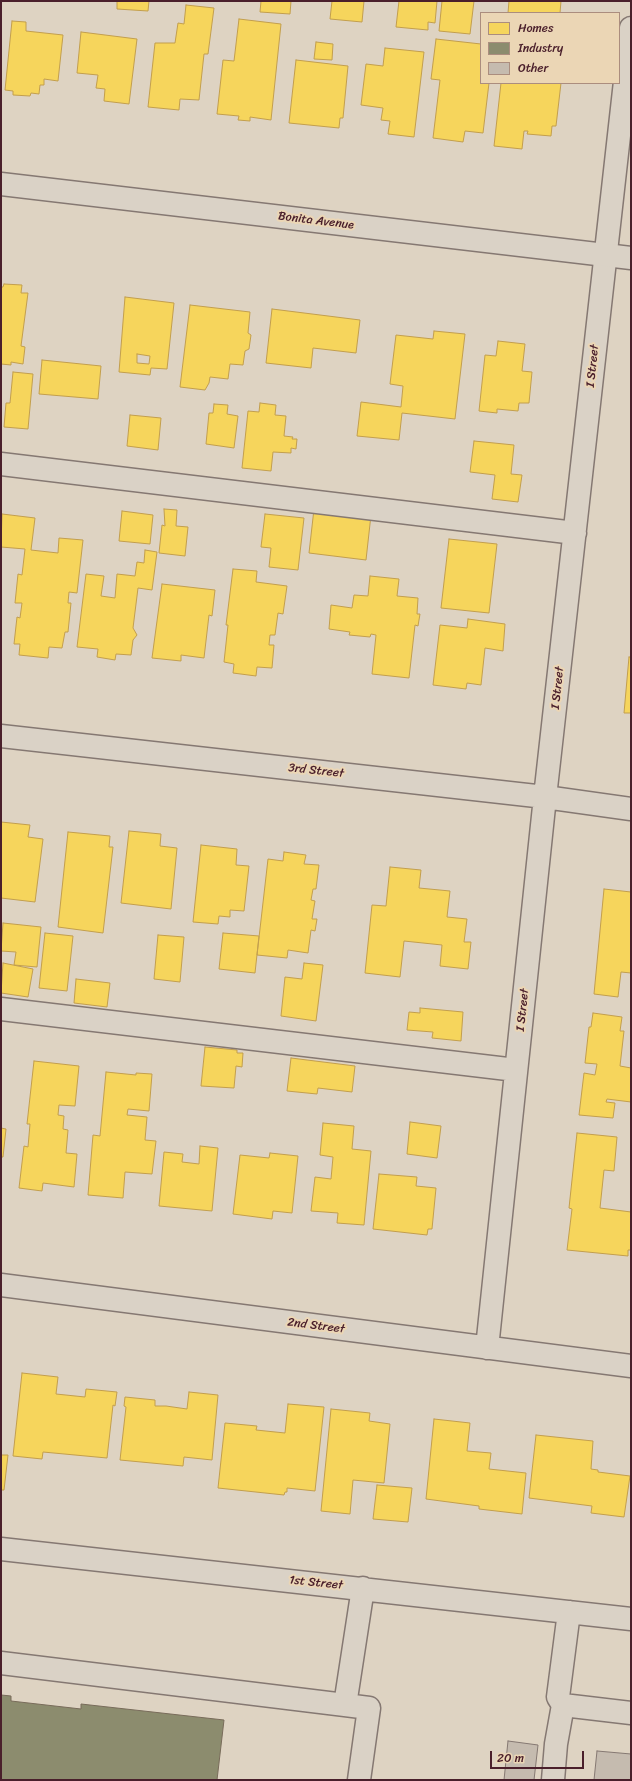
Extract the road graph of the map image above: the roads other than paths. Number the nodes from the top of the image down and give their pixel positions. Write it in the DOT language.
graph roads {
  1 [pos="631,28"];
  2 [pos="1,184"];
  3 [pos="606,255"];
  4 [pos="631,258"];
  5 [pos="1,464"];
  6 [pos="575,533"];
  7 [pos="1,736"];
  8 [pos="545,797"];
  9 [pos="631,809"];
  10 [pos="1,1009"];
  11 [pos="516,1070"];
  12 [pos="1,1285"];
  13 [pos="487,1348"];
  14 [pos="631,1366"];
  15 [pos="1,1549"];
  16 [pos="363,1588"];
  17 [pos="569,1612"];
  18 [pos="631,1619"];
  19 [pos="1,1663"];
  20 [pos="345,1705"];
  21 [pos="563,1705"];
  22 [pos="631,1713"];
  23 [pos="359,1780"];
  24 [pos="553,1780"];
  1 -- 3 [label="street, I Street"];
  2 -- 3 [label="street, Bonita Avenue"];
  3 -- 4 [label="street, Bonita Avenue"];
  3 -- 6 [label="street, I Street"];
  5 -- 6 [label="street"];
  6 -- 8 [label="street, I Street"];
  7 -- 8 [label="street, 3rd Street"];
  8 -- 9 [label="street, 3rd Street"];
  8 -- 11 [label="street, I Street"];
  10 -- 11 [label="street"];
  11 -- 13 [label="street, I Street"];
  12 -- 13 [label="street, 2nd Street"];
  13 -- 14 [label="street, 2nd Street"];
  15 -- 16 [label="street, 1st Street"];
  16 -- 17 [label="street, 1st Street"];
  16 -- 20 [label="street"];
  17 -- 18 [label="street, 1st Street"];
  17 -- 21 [label="street"];
  19 -- 20 [label="street"];
  20 -- 23 [label="street"];
  21 -- 22 [label="street"];
  21 -- 24 [label="street"];
}
